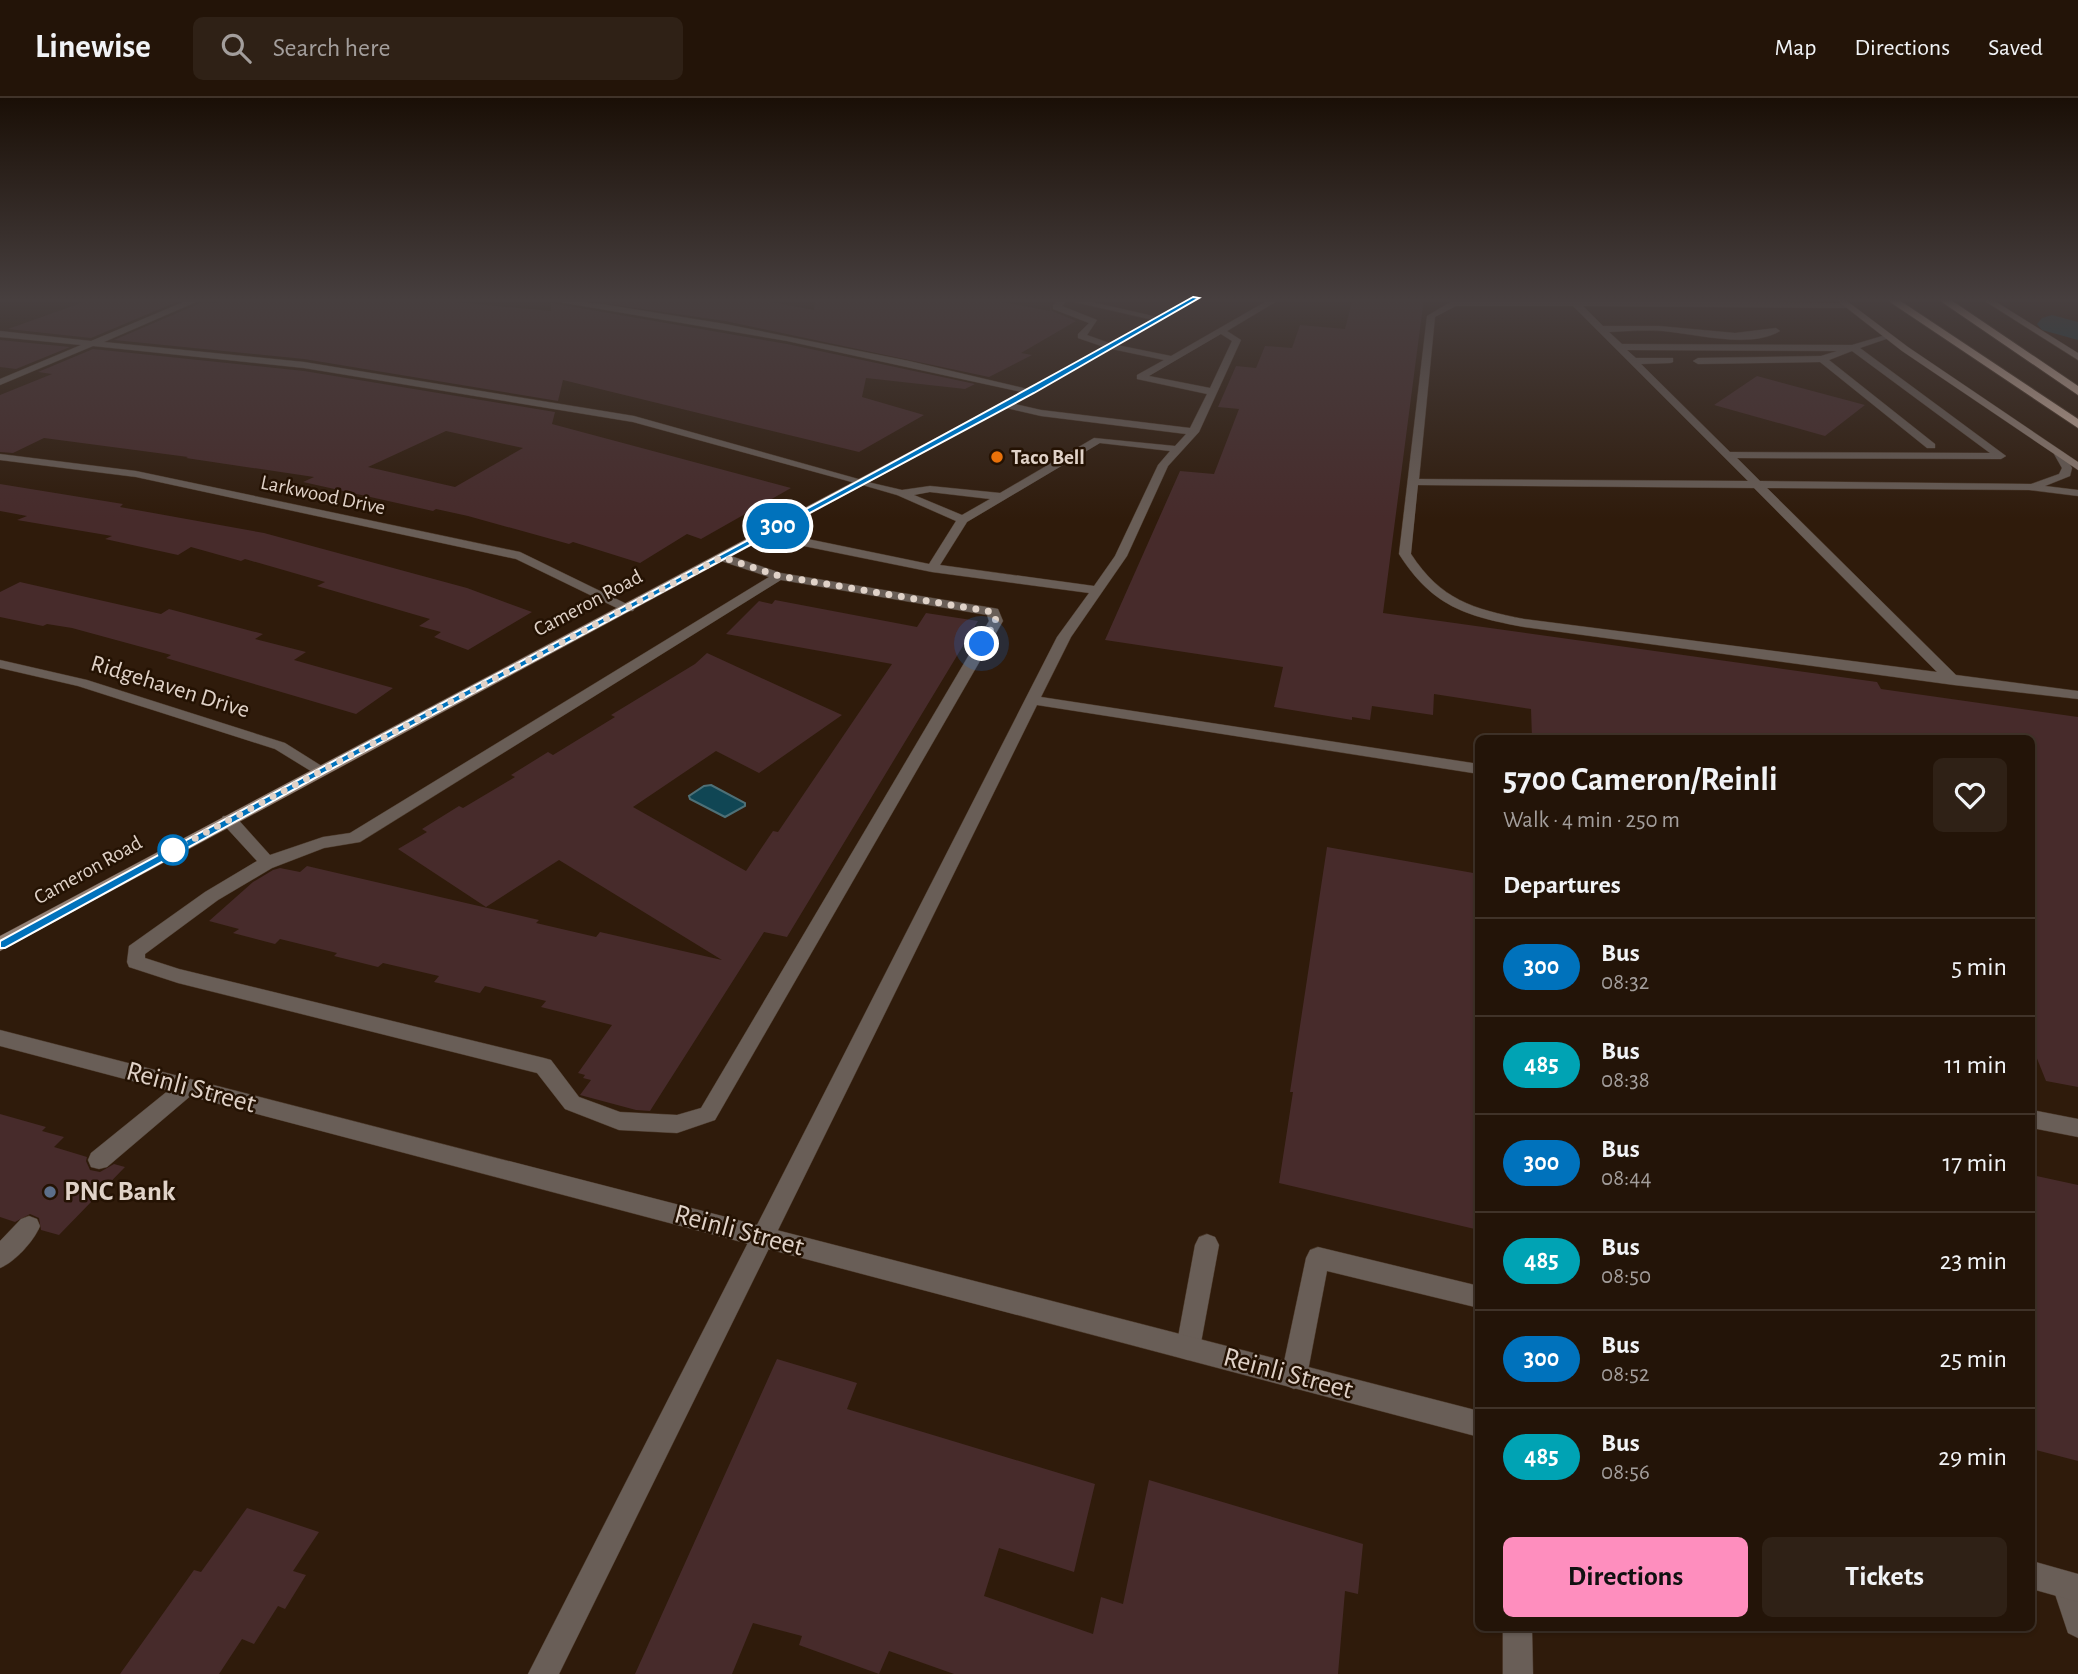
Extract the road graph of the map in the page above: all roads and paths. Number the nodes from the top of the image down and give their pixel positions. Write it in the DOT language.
graph roads {
  1 [pos="25,372"];
  2 [pos="343,372"];
  3 [pos="943,372"];
  4 [pos="1065,372"];
  5 [pos="1150,372"];
  6 [pos="1222,372"];
  7 [pos="1425,372"];
  8 [pos="1644,372"];
  9 [pos="1838,372"];
  10 [pos="1886,372"];
  11 [pos="1939,372"];
  12 [pos="1999,372"];
  13 [pos="2049,372"];
  14 [pos="0,382"];
  15 [pos="1031,391"];
  16 [pos="2078,391"];
  17 [pos="1213,392"];
  18 [pos="1006,405"];
  19 [pos="2078,424"];
  20 [pos="1194,432"];
  21 [pos="1716,444"];
  22 [pos="1931,446"];
  23 [pos="1988,447"];
  24 [pos="1178,449"];
  25 [pos="2059,454"];
  26 [pos="1726,455"];
  27 [pos="0,457"];
  28 [pos="2078,467"];
  29 [pos="863,482"];
  30 [pos="1414,482"];
  31 [pos="1755,484"];
  32 [pos="2029,487"];
  33 [pos="901,493"];
  34 [pos="2078,493"];
  35 [pos="1003,497"];
  36 [pos="963,520"];
  37 [pos="764,534"];
  38 [pos="722,557"];
  39 [pos="932,568"];
  40 [pos="779,576"];
  41 [pos="1097,590"];
  42 [pos="628,608"];
  43 [pos="0,664"];
  44 [pos="1954,681"];
  45 [pos="2078,695"];
  46 [pos="1032,700"];
  47 [pos="1475,768"];
  48 [pos="320,770"];
  49 [pos="229,820"];
  50 [pos="267,862"];
  51 [pos="0,944"];
  52 [pos="1,1039"];
  53 [pos="187,1087"];
  54 [pos="2035,1120"];
  55 [pos="2078,1128"];
  56 [pos="99,1160"];
  57 [pos="29,1226"];
  58 [pos="764,1238"];
  59 [pos="1208,1245"];
  60 [pos="0,1257"];
  61 [pos="1475,1296"];
  62 [pos="1188,1348"];
  63 [pos="1294,1376"];
  64 [pos="1475,1423"];
  65 [pos="2035,1577"];
  66 [pos="2072,1587"];
  67 [pos="2078,1623"];
  68 [pos="1517,1631"];
  69 [pos="543,1674"];
  70 [pos="1518,1674"];
  1 -- 14 [label="street"];
  2 -- 29 [label="street"];
  3 -- 15 [label="street"];
  4 -- 15 [label="main road, Cameron Road"];
  5 -- 17 [label="street"];
  6 -- 17 [label="street"];
  7 -- 30 [label="street"];
  8 -- 21 [label="street"];
  9 -- 22 [label="street"];
  10 -- 23 [label="street"];
  11 -- 25 [label="main road"];
  12 -- 19 [label="highway"];
  13 -- 16 [label="highway"];
  15 -- 18 [label="main road, Cameron Road"];
  17 -- 20 [label="street"];
  18 -- 20 [label="street"];
  18 -- 29 [label="main road, Cameron Road"];
  20 -- 24 [label="street"];
  21 -- 22 [label="street"];
  21 -- 26 [label="street"];
  22 -- 23 [label="street"];
  23 -- 26 [label="street"];
  24 -- 35 [label="street"];
  24 -- 41 [label="street"];
  25 -- 28 [label="main road"];
  25 -- 32 [label="street"];
  26 -- 31 [label="street"];
  27 -- 42 [label="street, Larkwood Drive"];
  29 -- 33 [label="street"];
  29 -- 37 [label="main road, Cameron Road"];
  30 -- 31 [label="street"];
  30 -- 44 [label="street"];
  31 -- 32 [label="street"];
  31 -- 44 [label="street"];
  32 -- 34 [label="street"];
  33 -- 35 [label="street"];
  33 -- 36 [label="street"];
  35 -- 36 [label="street"];
  36 -- 39 [label="street"];
  37 -- 38 [label="main road, Cameron Road"];
  37 -- 39 [label="street"];
  38 -- 40 [label="street"];
  38 -- 42 [label="main road, Cameron Road"];
  39 -- 41 [label="street"];
  40 -- 50 [label="street"];
  40 -- 50 [label="street"];
  41 -- 46 [label="street"];
  42 -- 48 [label="main road, Cameron Road"];
  43 -- 48 [label="street, Ridgehaven Drive"];
  44 -- 45 [label="street"];
  46 -- 47 [label="street"];
  46 -- 58 [label="street"];
  48 -- 49 [label="main road, Cameron Road"];
  49 -- 50 [label="street"];
  49 -- 51 [label="main road, Cameron Road"];
  52 -- 53 [label="street, Reinli Street"];
  53 -- 56 [label="street"];
  53 -- 58 [label="street, Reinli Street"];
  54 -- 55 [label="street"];
  57 -- 60 [label="street"];
  58 -- 62 [label="street, Reinli Street"];
  58 -- 69 [label="street"];
  59 -- 62 [label="street"];
  61 -- 63 [label="street"];
  62 -- 63 [label="street, Reinli Street"];
  63 -- 64 [label="street, Reinli Street"];
  65 -- 66 [label="street"];
  66 -- 67 [label="street"];
  68 -- 70 [label="street"];
}
